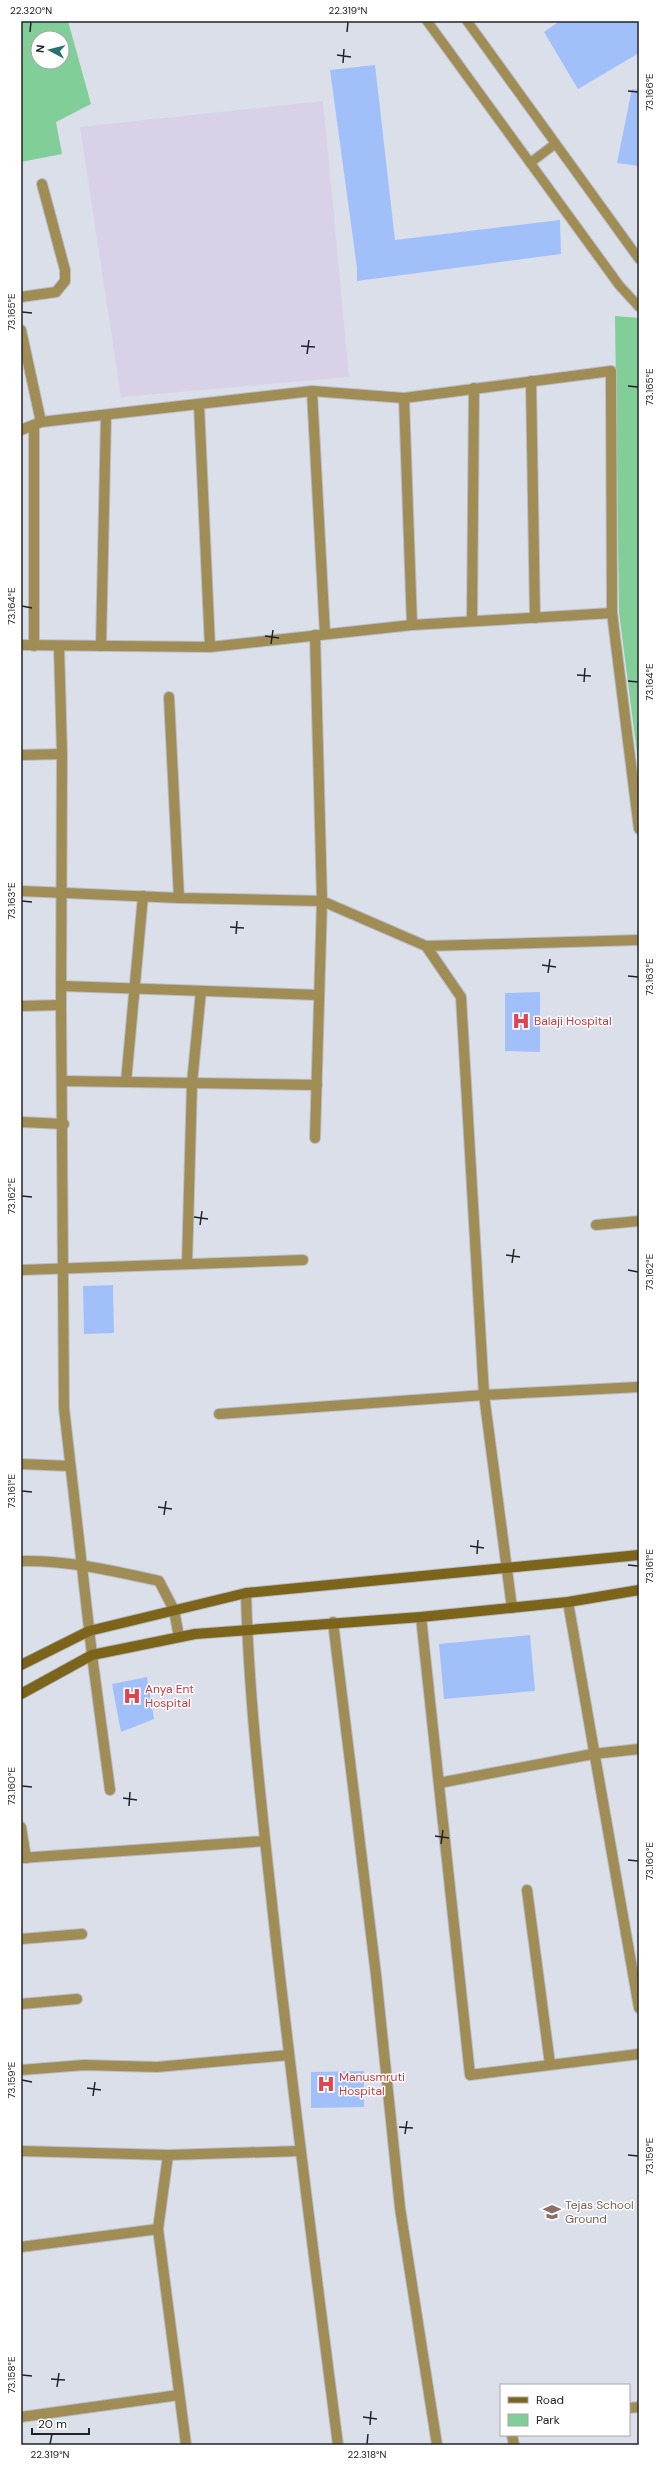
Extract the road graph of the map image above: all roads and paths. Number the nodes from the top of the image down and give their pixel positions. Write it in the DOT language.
graph roads {
  1 [pos="427,21"];
  2 [pos="467,21"];
  3 [pos="556,144"];
  4 [pos="530,163"];
  5 [pos="42,184"];
  6 [pos="639,259"];
  7 [pos="21,297"];
  8 [pos="639,307"];
  9 [pos="21,330"];
  10 [pos="531,381"];
  11 [pos="474,388"];
  12 [pos="312,391"];
  13 [pos="404,398"];
  14 [pos="199,405"];
  15 [pos="106,416"];
  16 [pos="37,424"];
  17 [pos="21,430"];
  18 [pos="612,613"];
  19 [pos="535,618"];
  20 [pos="472,620"];
  21 [pos="412,625"];
  22 [pos="320,635"];
  23 [pos="21,645"];
  24 [pos="34,646"];
  25 [pos="101,646"];
  26 [pos="59,647"];
  27 [pos="210,647"];
  28 [pos="169,697"];
  29 [pos="62,754"];
  30 [pos="21,755"];
  31 [pos="639,829"];
  32 [pos="21,892"];
  33 [pos="62,892"];
  34 [pos="144,896"];
  35 [pos="179,898"];
  36 [pos="322,900"];
  37 [pos="639,940"];
  38 [pos="426,946"];
  39 [pos="62,986"];
  40 [pos="133,988"];
  41 [pos="201,991"];
  42 [pos="318,995"];
  43 [pos="61,1005"];
  44 [pos="21,1006"];
  45 [pos="63,1081"];
  46 [pos="126,1082"];
  47 [pos="192,1083"];
  48 [pos="317,1085"];
  49 [pos="21,1122"];
  50 [pos="64,1124"];
  51 [pos="315,1138"];
  52 [pos="639,1222"];
  53 [pos="596,1225"];
  54 [pos="304,1260"];
  55 [pos="187,1264"];
  56 [pos="64,1268"];
  57 [pos="21,1270"];
  58 [pos="639,1387"];
  59 [pos="484,1395"];
  60 [pos="219,1414"];
  61 [pos="21,1464"];
  62 [pos="69,1466"];
  63 [pos="639,1555"];
  64 [pos="21,1561"];
  65 [pos="82,1564"];
  66 [pos="507,1569"];
  67 [pos="639,1590"];
  68 [pos="246,1593"];
  69 [pos="568,1602"];
  70 [pos="512,1608"];
  71 [pos="174,1610"];
  72 [pos="421,1617"];
  73 [pos="333,1622"];
  74 [pos="247,1629"];
  75 [pos="89,1631"];
  76 [pos="179,1637"];
  77 [pos="92,1655"];
  78 [pos="21,1665"];
  79 [pos="21,1694"];
  80 [pos="639,1750"];
  81 [pos="593,1754"];
  82 [pos="439,1783"];
  83 [pos="110,1790"];
  84 [pos="21,1827"];
  85 [pos="265,1841"];
  86 [pos="24,1858"];
  87 [pos="526,1890"];
  88 [pos="82,1934"];
  89 [pos="21,1939"];
  90 [pos="76,1999"];
  91 [pos="21,2004"];
  92 [pos="639,2008"];
  93 [pos="639,2054"];
  94 [pos="289,2055"];
  95 [pos="550,2064"];
  96 [pos="21,2070"];
  97 [pos="21,2151"];
  98 [pos="300,2151"];
  99 [pos="168,2155"];
  100 [pos="158,2229"];
  101 [pos="21,2247"];
  102 [pos="179,2395"];
  103 [pos="21,2417"];
  104 [pos="186,2445"];
  105 [pos="338,2445"];
  106 [pos="437,2445"];
  1 -- 4 [label="lane"];
  2 -- 3 [label="lane"];
  3 -- 4 [label="lane"];
  3 -- 6 [label="lane"];
  4 -- 8 [label="lane"];
  5 -- 7 [label="street"];
  9 -- 16 [label="street"];
  10 -- 11 [label="street"];
  10 -- 18 [label="street"];
  10 -- 19 [label="street"];
  11 -- 13 [label="street"];
  11 -- 20 [label="street"];
  12 -- 13 [label="street"];
  12 -- 14 [label="street"];
  12 -- 22 [label="street"];
  13 -- 21 [label="street"];
  14 -- 15 [label="street"];
  14 -- 27 [label="street"];
  15 -- 16 [label="street"];
  15 -- 25 [label="street"];
  16 -- 17 [label="street"];
  16 -- 24 [label="street"];
  18 -- 19 [label="street"];
  18 -- 31 [label="street"];
  19 -- 20 [label="street"];
  20 -- 21 [label="street"];
  21 -- 22 [label="street"];
  22 -- 27 [label="street"];
  22 -- 36 [label="street"];
  23 -- 24 [label="street"];
  24 -- 26 [label="street"];
  25 -- 26 [label="street"];
  25 -- 27 [label="street"];
  26 -- 29 [label="street"];
  28 -- 35 [label="street"];
  29 -- 30 [label="street"];
  29 -- 33 [label="street"];
  32 -- 33 [label="street"];
  33 -- 34 [label="street"];
  33 -- 39 [label="street"];
  34 -- 35 [label="street"];
  34 -- 40 [label="street"];
  35 -- 36 [label="street"];
  36 -- 38 [label="street"];
  36 -- 42 [label="street"];
  37 -- 38 [label="street"];
  38 -- 59 [label="street"];
  39 -- 40 [label="street"];
  39 -- 43 [label="street"];
  40 -- 41 [label="street"];
  40 -- 46 [label="street"];
  41 -- 42 [label="street"];
  41 -- 47 [label="street"];
  42 -- 48 [label="street"];
  43 -- 44 [label="street"];
  43 -- 45 [label="street"];
  45 -- 46 [label="street"];
  45 -- 50 [label="street"];
  46 -- 47 [label="street"];
  47 -- 48 [label="street"];
  47 -- 55 [label="street"];
  48 -- 51 [label="street"];
  49 -- 50 [label="street"];
  50 -- 56 [label="street"];
  52 -- 53 [label="street"];
  54 -- 55 [label="street"];
  55 -- 56 [label="street"];
  56 -- 57 [label="street"];
  56 -- 62 [label="street"];
  58 -- 59 [label="street"];
  59 -- 60 [label="street"];
  59 -- 66 [label="street"];
  61 -- 62 [label="street"];
  62 -- 65 [label="street"];
  63 -- 66 [label="main road"];
  64 -- 65 [label="street"];
  65 -- 71 [label="street"];
  65 -- 75 [label="street"];
  66 -- 68 [label="main road"];
  66 -- 70 [label="street"];
  67 -- 69 [label="main road"];
  68 -- 71 [label="main road"];
  68 -- 74 [label="street"];
  69 -- 70 [label="main road"];
  69 -- 81 [label="street"];
  70 -- 72 [label="main road"];
  71 -- 75 [label="main road"];
  71 -- 76 [label="street"];
  72 -- 73 [label="main road"];
  72 -- 82 [label="street"];
  73 -- 74 [label="main road"];
  73 -- 106 [label="street"];
  74 -- 76 [label="main road"];
  74 -- 85 [label="street"];
  75 -- 77 [label="street"];
  75 -- 78 [label="main road"];
  76 -- 77 [label="main road"];
  77 -- 79 [label="main road"];
  77 -- 83 [label="street"];
  80 -- 81 [label="street"];
  81 -- 82 [label="street"];
  81 -- 92 [label="street"];
  82 -- 95 [label="street"];
  84 -- 86 [label="street"];
  85 -- 86 [label="street"];
  85 -- 94 [label="street"];
  87 -- 95 [label="street"];
  88 -- 89 [label="street"];
  90 -- 91 [label="street"];
  93 -- 95 [label="street"];
  94 -- 96 [label="street"];
  94 -- 98 [label="street"];
  97 -- 99 [label="street"];
  98 -- 99 [label="street"];
  98 -- 105 [label="street"];
  99 -- 100 [label="street"];
  100 -- 101 [label="street"];
  100 -- 102 [label="street"];
  102 -- 103 [label="street"];
  102 -- 104 [label="street"];
}
